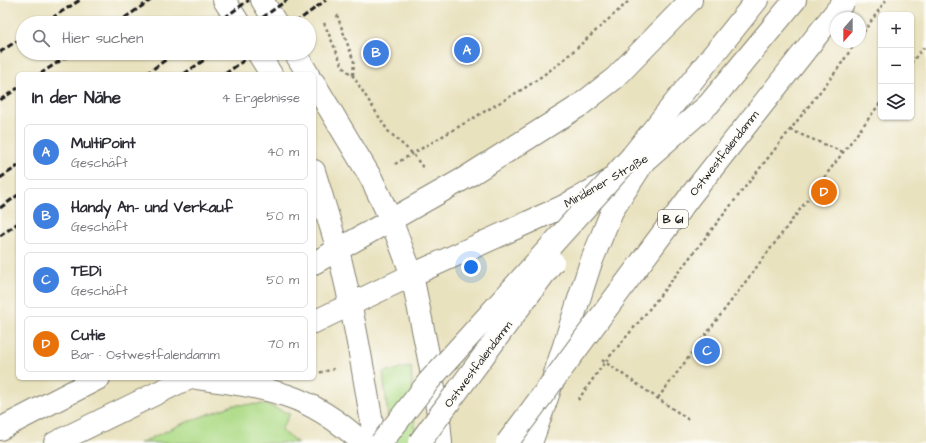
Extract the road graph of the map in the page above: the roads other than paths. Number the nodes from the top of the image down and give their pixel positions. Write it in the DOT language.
graph roads {
  1 [pos="224,0"];
  2 [pos="262,0"];
  3 [pos="691,0"];
  4 [pos="757,0"];
  5 [pos="795,0"];
  6 [pos="845,0"];
  7 [pos="234,16"];
  8 [pos="272,16"];
  9 [pos="262,60"];
  10 [pos="299,60"];
  11 [pos="270,72"];
  12 [pos="307,72"];
  13 [pos="316,86"];
  14 [pos="637,159"];
  15 [pos="316,178"];
  16 [pos="391,220"];
  17 [pos="338,250"];
  18 [pos="316,262"];
  19 [pos="412,275"];
  20 [pos="351,304"];
  21 [pos="316,321"];
  22 [pos="96,380"];
  23 [pos="184,380"];
  24 [pos="212,380"];
  25 [pos="0,429"];
  26 [pos="55,443"];
  27 [pos="363,443"];
  28 [pos="375,443"];
  29 [pos="381,443"];
  30 [pos="419,443"];
  31 [pos="441,443"];
  32 [pos="507,443"];
  33 [pos="531,443"];
  1 -- 7 [label="main road"];
  2 -- 8 [label="main road"];
  3 -- 16 [label="main road"];
  4 -- 14 [label="main road, Ostwestfalendamm"];
  5 -- 14 [label="main road, Mindener Straße"];
  6 -- 32 [label="main road, Ostwestfalendamm / B 61, bridge"];
  9 -- 11 [label="main road"];
  10 -- 12 [label="main road"];
  13 -- 16 [label="main road"];
  14 -- 19 [label="main road, Mindener Straße"];
  14 -- 29 [label="main road, bridge"];
  14 -- 30 [label="main road, Ostwestfalendamm, bridge"];
  14 -- 33 [label="main road"];
  15 -- 17 [label="main road"];
  16 -- 17 [label="main road"];
  16 -- 19 [label="main road"];
  17 -- 18 [label="main road"];
  17 -- 20 [label="main road"];
  19 -- 20 [label="main road, Mindener Straße"];
  19 -- 31 [label="main road"];
  20 -- 21 [label="main road, Mindener Straße"];
  20 -- 28 [label="main road"];
  22 -- 25 [label="main road"];
  23 -- 26 [label="main road"];
  24 -- 27 [label="main road"];
}
